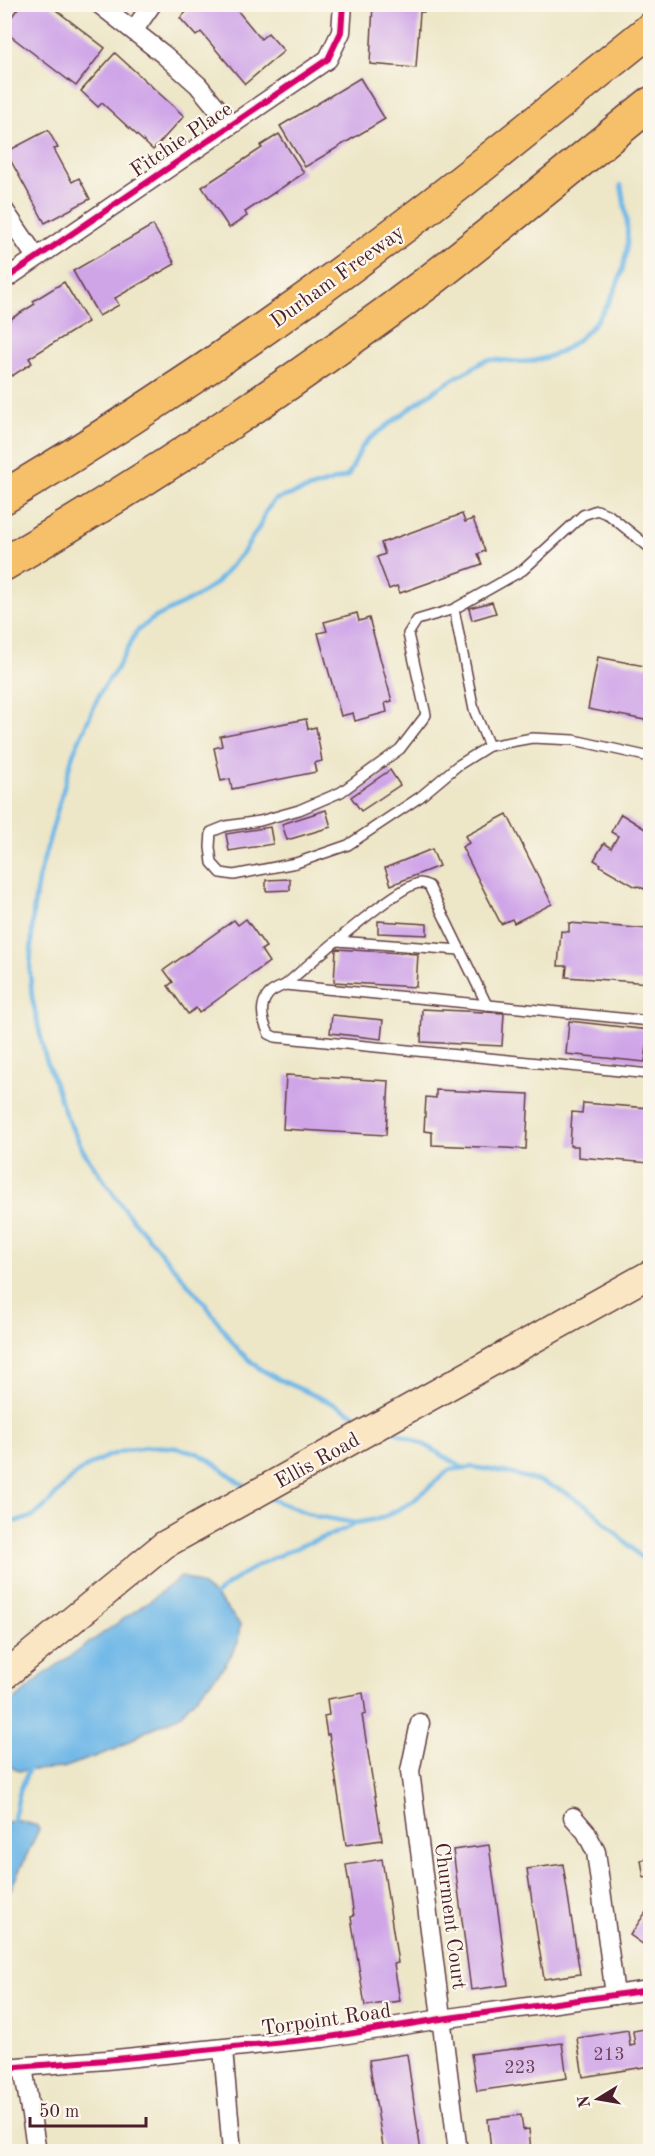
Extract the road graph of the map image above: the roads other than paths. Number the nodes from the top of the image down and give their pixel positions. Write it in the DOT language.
graph roads {
  1 [pos="99,4"];
  2 [pos="152,4"];
  3 [pos="343,4"];
  4 [pos="134,30"];
  5 [pos="651,30"];
  6 [pos="651,104"];
  7 [pos="231,125"];
  8 [pos="4,210"];
  9 [pos="36,257"];
  10 [pos="4,280"];
  11 [pos="4,497"];
  12 [pos="651,548"];
  13 [pos="4,564"];
  14 [pos="454,609"];
  15 [pos="489,746"];
  16 [pos="651,757"];
  17 [pos="337,941"];
  18 [pos="460,950"];
  19 [pos="285,985"];
  20 [pos="487,1005"];
  21 [pos="651,1021"];
  22 [pos="651,1074"];
  23 [pos="651,1274"];
  24 [pos="4,1676"];
  25 [pos="420,1723"];
  26 [pos="573,1816"];
  27 [pos="651,1990"];
  28 [pos="615,1995"];
  29 [pos="441,2019"];
  30 [pos="223,2049"];
  31 [pos="14,2068"];
  32 [pos="37,2151"];
  33 [pos="232,2151"];
  34 [pos="458,2151"];
  1 -- 4 [label="street"];
  2 -- 4 [label="street"];
  3 -- 7 [label="street, Fitchie Place"];
  4 -- 7 [label="street"];
  5 -- 11 [label="highway, Durham Freeway"];
  6 -- 13 [label="highway"];
  7 -- 9 [label="street, Fitchie Place"];
  8 -- 9 [label="street"];
  9 -- 10 [label="street, Fitchie Place"];
  12 -- 14 [label="lane"];
  14 -- 15 [label="lane"];
  14 -- 15 [label="lane"];
  15 -- 16 [label="lane"];
  17 -- 18 [label="lane"];
  17 -- 18 [label="lane"];
  17 -- 19 [label="lane"];
  18 -- 20 [label="lane"];
  19 -- 20 [label="lane"];
  19 -- 22 [label="lane"];
  20 -- 21 [label="lane"];
  23 -- 24 [label="main road, Ellis Road"];
  25 -- 29 [label="street, Churment Court"];
  26 -- 28 [label="street"];
  27 -- 28 [label="street, Torpoint Road"];
  28 -- 29 [label="street, Torpoint Road"];
  29 -- 30 [label="street, Torpoint Road"];
  29 -- 34 [label="street, Churment Court"];
  30 -- 31 [label="street, Torpoint Road"];
  30 -- 33 [label="street"];
  31 -- 32 [label="street"];
}
